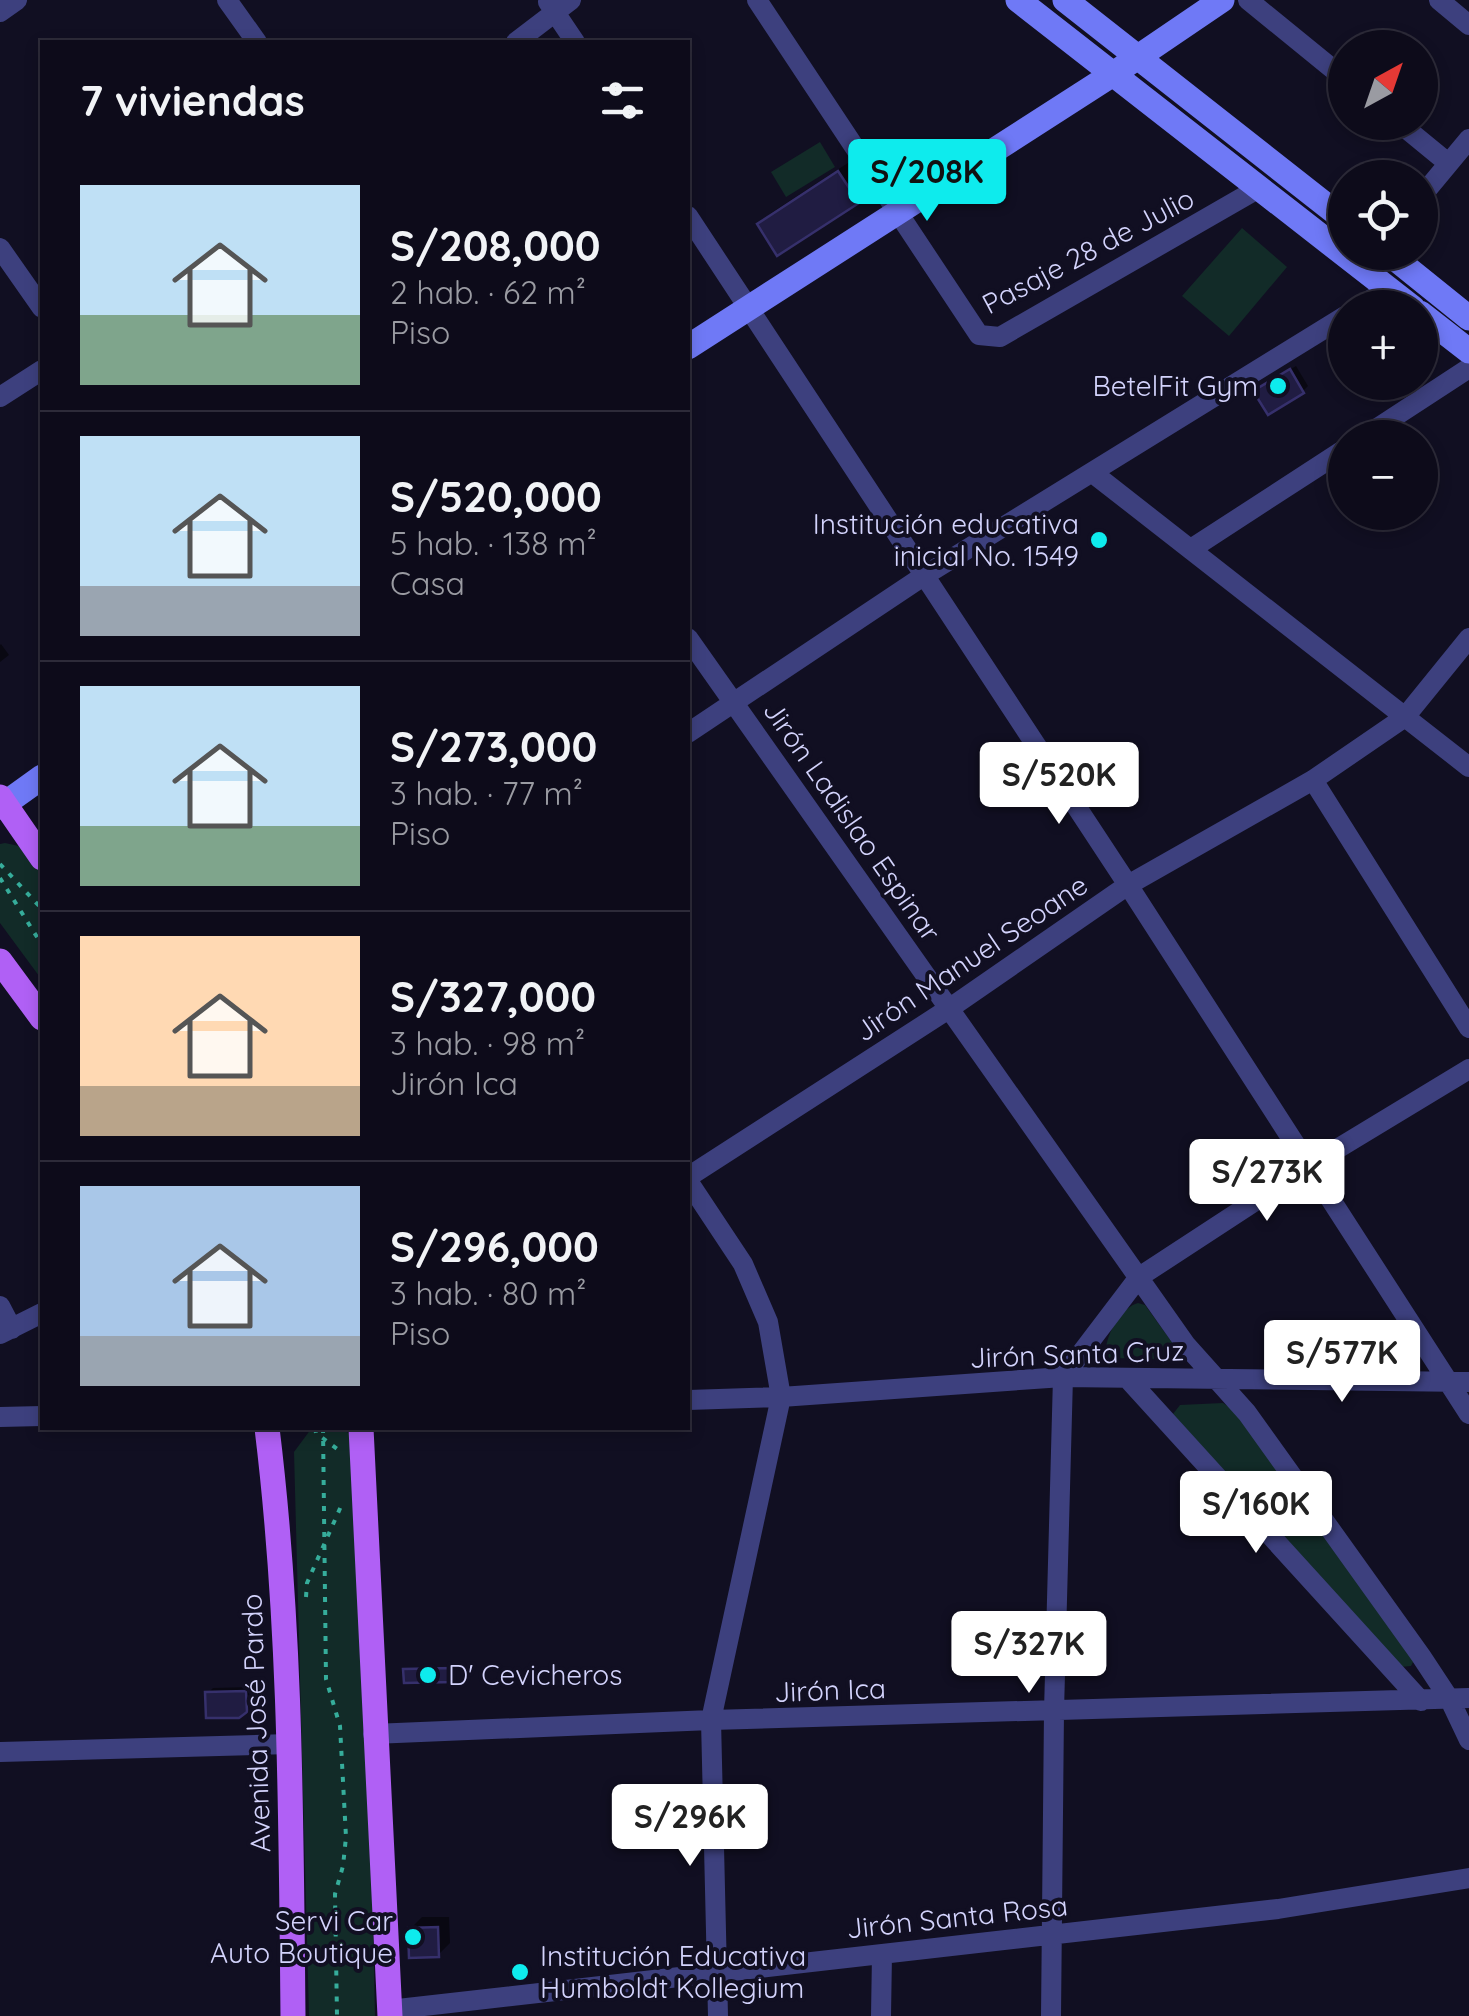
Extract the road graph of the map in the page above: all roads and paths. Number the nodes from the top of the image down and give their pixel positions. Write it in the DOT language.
graph roads {
  1 [pos="17,0"];
  2 [pos="227,0"];
  3 [pos="756,0"];
  4 [pos="1018,0"];
  5 [pos="1065,0"];
  6 [pos="1222,0"];
  7 [pos="1248,0"];
  8 [pos="1439,0"];
  9 [pos="557,4"];
  10 [pos="0,12"];
  11 [pos="1467,21"];
  12 [pos="257,40"];
  13 [pos="518,40"];
  14 [pos="573,40"];
  15 [pos="1138,58"];
  16 [pos="1328,66"];
  17 [pos="1113,74"];
  18 [pos="1469,139"];
  19 [pos="1419,140"];
  20 [pos="1448,164"];
  21 [pos="1438,176"];
  22 [pos="1259,188"];
  23 [pos="1328,207"];
  24 [pos="898,210"];
  25 [pos="690,219"];
  26 [pos="0,248"];
  27 [pos="1409,270"];
  28 [pos="1389,288"];
  29 [pos="1386,290"];
  30 [pos="1391,290"];
  31 [pos="40,305"];
  32 [pos="747,308"];
  33 [pos="1469,318"];
  34 [pos="1328,327"];
  35 [pos="1438,327"];
  36 [pos="690,346"];
  37 [pos="1469,350"];
  38 [pos="1469,368"];
  39 [pos="40,371"];
  40 [pos="0,398"];
  41 [pos="1390,420"];
  42 [pos="1328,460"];
  43 [pos="1094,474"];
  44 [pos="1191,550"];
  45 [pos="922,577"];
  46 [pos="1469,638"];
  47 [pos="690,641"];
  48 [pos="734,702"];
  49 [pos="1405,717"];
  50 [pos="690,732"];
  51 [pos="1469,767"];
  52 [pos="40,778"];
  53 [pos="1313,780"];
  54 [pos="2,803"];
  55 [pos="40,855"];
  56 [pos="0,864"];
  57 [pos="0,878"];
  58 [pos="1128,886"];
  59 [pos="40,907"];
  60 [pos="40,942"];
  61 [pos="0,961"];
  62 [pos="950,1008"];
  63 [pos="40,1015"];
  64 [pos="1469,1028"];
  65 [pos="1469,1069"];
  66 [pos="1309,1166"];
  67 [pos="690,1178"];
  68 [pos="690,1182"];
  69 [pos="1139,1277"];
  70 [pos="0,1306"];
  71 [pos="40,1314"];
  72 [pos="6,1331"];
  73 [pos="1064,1377"];
  74 [pos="1215,1378"];
  75 [pos="1128,1379"];
  76 [pos="1459,1383"];
  77 [pos="781,1397"];
  78 [pos="690,1400"];
  79 [pos="1469,1414"];
  80 [pos="40,1416"];
  81 [pos="0,1417"];
  82 [pos="267,1430"];
  83 [pos="316,1430"];
  84 [pos="323,1430"];
  85 [pos="361,1430"];
  86 [pos="324,1439"];
  87 [pos="342,1453"];
  88 [pos="343,1500"];
  89 [pos="325,1542"];
  90 [pos="306,1596"];
  91 [pos="1460,1699"];
  92 [pos="1420,1701"];
  93 [pos="1054,1711"];
  94 [pos="711,1720"];
  95 [pos="373,1734"];
  96 [pos="1469,1740"];
  97 [pos="290,1744"];
  98 [pos="0,1752"];
  99 [pos="1469,1878"];
  100 [pos="1054,1934"];
  101 [pos="882,1954"];
  102 [pos="717,1971"];
  103 [pos="389,2013"];
  104 [pos="293,2016"];
  105 [pos="337,2016"];
  106 [pos="718,2016"];
  107 [pos="881,2016"];
  108 [pos="1051,2016"];
  1 -- 10 [label="street"];
  2 -- 12 [label="street"];
  3 -- 24 [label="street, Pasaje 28 de Julio"];
  4 -- 17 [label="main road"];
  5 -- 15 [label="main road"];
  6 -- 15 [label="main road"];
  7 -- 16 [label="street"];
  8 -- 11 [label="street"];
  9 -- 13 [label="street"];
  9 -- 14 [label="street"];
  15 -- 17 [label="main road"];
  15 -- 23 [label="main road"];
  17 -- 22 [label="main road"];
  17 -- 24 [label="main road"];
  18 -- 20 [label="street"];
  19 -- 20 [label="street"];
  20 -- 21 [label="street"];
  22 -- 24 [label="street, Pasaje 28 de Julio"];
  22 -- 28 [label="main road"];
  24 -- 32 [label="main road"];
  25 -- 32 [label="street"];
  26 -- 31 [label="street"];
  27 -- 33 [label="main road"];
  28 -- 29 [label="street"];
  28 -- 30 [label="main road"];
  32 -- 36 [label="main road"];
  32 -- 45 [label="street"];
  34 -- 43 [label="street"];
  35 -- 37 [label="main road"];
  38 -- 41 [label="street"];
  39 -- 40 [label="street"];
  42 -- 44 [label="street"];
  43 -- 44 [label="street"];
  43 -- 45 [label="street"];
  44 -- 49 [label="street"];
  45 -- 48 [label="street"];
  45 -- 58 [label="street"];
  46 -- 49 [label="street, Jirón Manuel Seoane"];
  47 -- 48 [label="street, Jirón Ladislao Espinar"];
  48 -- 50 [label="street"];
  48 -- 62 [label="street, Jirón Ladislao Espinar"];
  49 -- 51 [label="street"];
  49 -- 53 [label="street, Jirón Manuel Seoane"];
  52 -- 54 [label="main road"];
  53 -- 58 [label="street, Jirón Manuel Seoane"];
  53 -- 64 [label="street"];
  54 -- 55 [label="main road"];
  56 -- 59 [label="path"];
  57 -- 60 [label="path"];
  58 -- 62 [label="street, Jirón Manuel Seoane"];
  58 -- 66 [label="street"];
  61 -- 63 [label="main road"];
  62 -- 67 [label="street, Jirón Manuel Seoane"];
  62 -- 69 [label="street, Jirón Ladislao Espinar"];
  65 -- 66 [label="street"];
  66 -- 69 [label="street"];
  66 -- 76 [label="street"];
  68 -- 77 [label="street"];
  69 -- 73 [label="street"];
  69 -- 74 [label="street, Jirón Ladislao Espinar"];
  70 -- 72 [label="street"];
  71 -- 72 [label="street"];
  73 -- 75 [label="street, Jirón Santa Cruz"];
  73 -- 77 [label="street, Jirón Santa Cruz"];
  73 -- 93 [label="street"];
  74 -- 75 [label="street, Jirón Santa Cruz"];
  74 -- 76 [label="street, Jirón Santa Cruz"];
  74 -- 91 [label="street, Jirón Ladislao Espinar"];
  75 -- 92 [label="street"];
  76 -- 79 [label="street"];
  77 -- 78 [label="street, Jirón Santa Cruz"];
  77 -- 94 [label="street"];
  80 -- 81 [label="street"];
  82 -- 97 [label="main road, Avenida José Pardo"];
  83 -- 86 [label="path"];
  84 -- 86 [label="path"];
  85 -- 95 [label="main road"];
  86 -- 87 [label="path"];
  86 -- 89 [label="path"];
  88 -- 89 [label="path"];
  89 -- 90 [label="path"];
  89 -- 105 [label="path"];
  91 -- 92 [label="street, Jirón Ica"];
  91 -- 96 [label="street, Jirón Ladislao Espinar"];
  92 -- 93 [label="street, Jirón Ica"];
  93 -- 94 [label="street, Jirón Ica"];
  93 -- 100 [label="street"];
  94 -- 95 [label="street, Jirón Ica"];
  94 -- 102 [label="street"];
  95 -- 103 [label="main road"];
  97 -- 98 [label="street"];
  97 -- 104 [label="main road, Avenida José Pardo"];
  99 -- 100 [label="street, Jirón Santa Rosa"];
  100 -- 101 [label="street, Jirón Santa Rosa"];
  100 -- 108 [label="street"];
  101 -- 102 [label="street, Jirón Santa Rosa"];
  101 -- 107 [label="street"];
  102 -- 103 [label="street, Jirón Santa Rosa"];
  102 -- 106 [label="street"];
}
